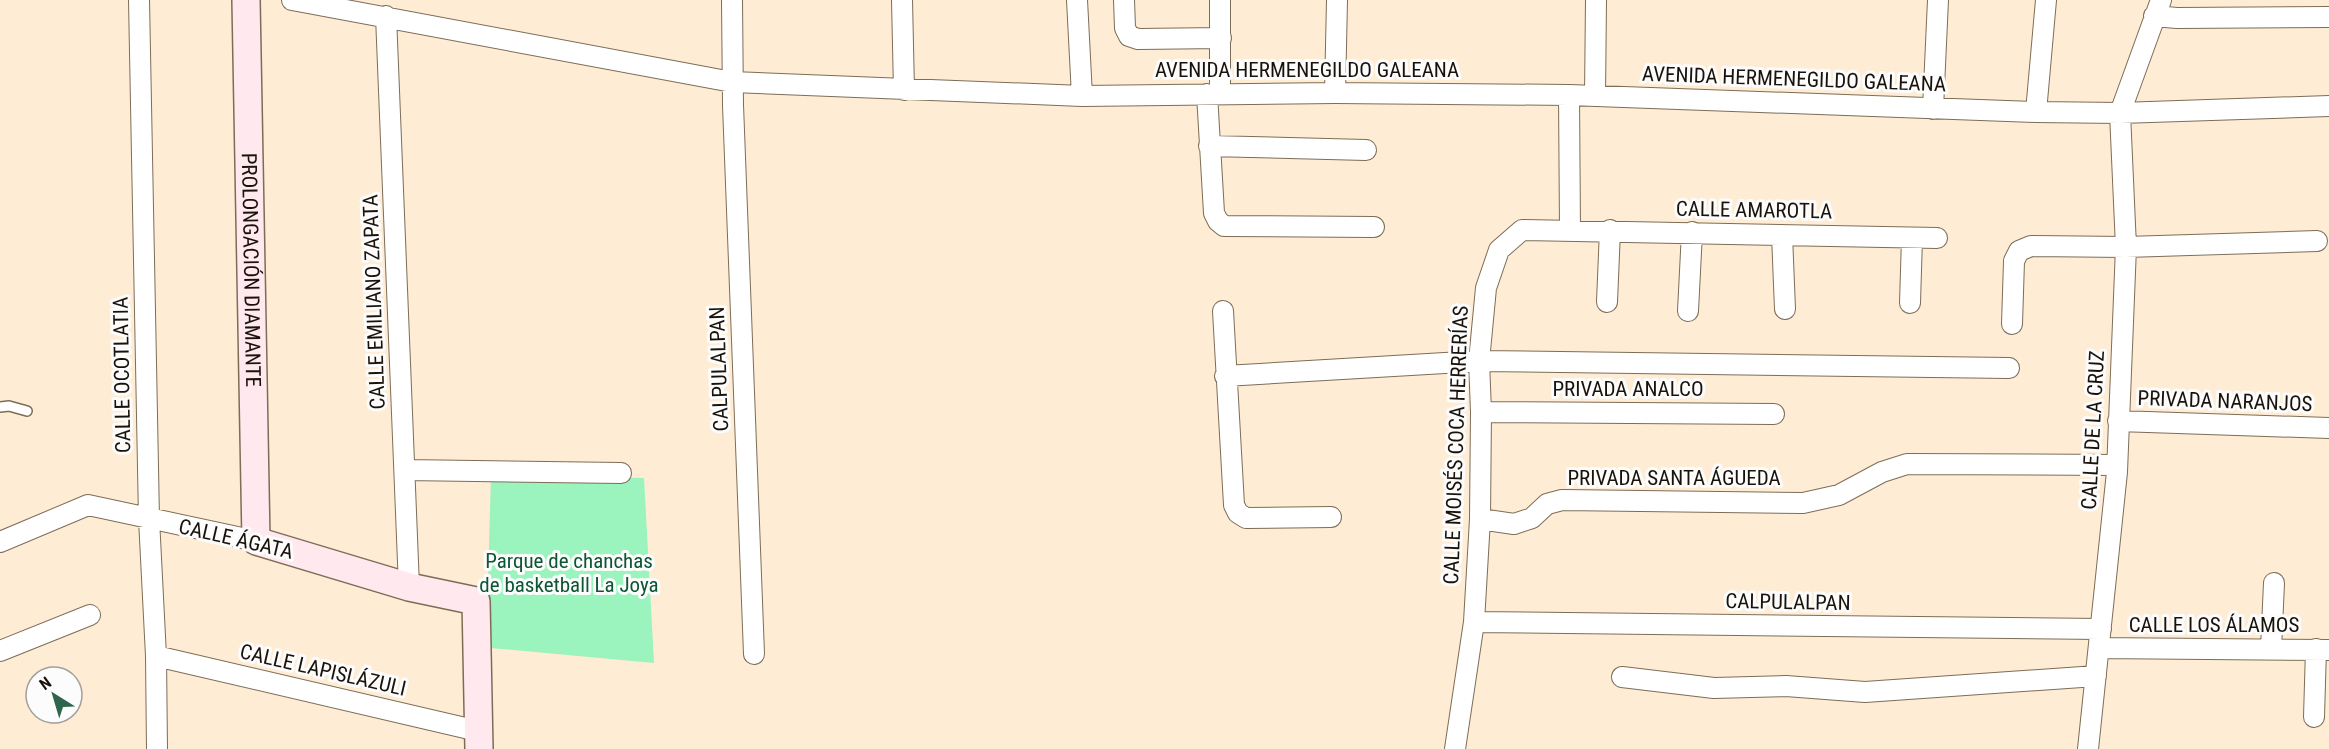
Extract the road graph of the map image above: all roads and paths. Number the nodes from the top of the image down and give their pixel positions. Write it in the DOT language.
graph roads {
  1 [pos="139,0"];
  2 [pos="246,0"];
  3 [pos="292,0"];
  4 [pos="732,0"];
  5 [pos="902,0"];
  6 [pos="1077,0"];
  7 [pos="1124,0"];
  8 [pos="1220,0"];
  9 [pos="1337,0"];
  10 [pos="1596,0"];
  11 [pos="1938,0"];
  12 [pos="2046,0"];
  13 [pos="2158,8"];
  14 [pos="386,16"];
  15 [pos="2329,17"];
  16 [pos="1221,38"];
  17 [pos="732,82"];
  18 [pos="904,90"];
  19 [pos="1335,93"];
  20 [pos="1213,94"];
  21 [pos="1569,94"];
  22 [pos="1082,96"];
  23 [pos="1595,96"];
  24 [pos="2329,106"];
  25 [pos="1933,109"];
  26 [pos="2036,112"];
  27 [pos="2120,113"];
  28 [pos="1209,146"];
  29 [pos="1366,150"];
  30 [pos="1374,227"];
  31 [pos="1570,230"];
  32 [pos="1610,230"];
  33 [pos="1692,232"];
  34 [pos="1782,235"];
  35 [pos="1912,238"];
  36 [pos="1936,238"];
  37 [pos="2317,241"];
  38 [pos="2126,247"];
  39 [pos="1607,302"];
  40 [pos="1910,303"];
  41 [pos="1785,309"];
  42 [pos="1223,311"];
  43 [pos="1688,311"];
  44 [pos="2012,324"];
  45 [pos="1479,361"];
  46 [pos="2009,368"];
  47 [pos="1225,376"];
  48 [pos="0,407"];
  49 [pos="27,411"];
  50 [pos="1481,412"];
  51 [pos="1774,414"];
  52 [pos="2118,421"];
  53 [pos="2329,428"];
  54 [pos="2117,465"];
  55 [pos="405,470"];
  56 [pos="621,473"];
  57 [pos="1331,517"];
  58 [pos="149,519"];
  59 [pos="1480,519"];
  60 [pos="256,541"];
  61 [pos="0,542"];
  62 [pos="2274,583"];
  63 [pos="409,587"];
  64 [pos="90,615"];
  65 [pos="1474,622"];
  66 [pos="2100,638"];
  67 [pos="2271,649"];
  68 [pos="2322,649"];
  69 [pos="0,651"];
  70 [pos="754,654"];
  71 [pos="156,656"];
  72 [pos="2096,676"];
  73 [pos="1622,677"];
  74 [pos="2314,717"];
  75 [pos="479,740"];
  76 [pos="157,749"];
  77 [pos="1455,749"];
  78 [pos="2088,749"];
  1 -- 58 [label="street, CALLE OCOTLATIA"];
  2 -- 60 [label="street, PROLONGACIÓN DIAMANTE"];
  3 -- 14 [label="street, AVENIDA HERMENEGILDO GALEANA"];
  4 -- 17 [label="street, CALPULALPAN"];
  5 -- 18 [label="street"];
  6 -- 22 [label="street"];
  7 -- 16 [label="street"];
  8 -- 16 [label="street"];
  9 -- 19 [label="street"];
  10 -- 23 [label="street"];
  11 -- 25 [label="street"];
  12 -- 26 [label="street"];
  13 -- 15 [label="street"];
  13 -- 27 [label="street"];
  14 -- 17 [label="street, AVENIDA HERMENEGILDO GALEANA"];
  14 -- 55 [label="street, CALLE EMILIANO ZAPATA"];
  16 -- 20 [label="street"];
  17 -- 18 [label="street, AVENIDA HERMENEGILDO GALEANA"];
  17 -- 70 [label="street, CALPULALPAN"];
  18 -- 22 [label="street, AVENIDA HERMENEGILDO GALEANA"];
  19 -- 20 [label="street, AVENIDA HERMENEGILDO GALEANA"];
  19 -- 21 [label="street, AVENIDA HERMENEGILDO GALEANA"];
  20 -- 22 [label="street, AVENIDA HERMENEGILDO GALEANA"];
  20 -- 28 [label="street"];
  21 -- 23 [label="street, AVENIDA HERMENEGILDO GALEANA"];
  21 -- 31 [label="street"];
  23 -- 25 [label="street, AVENIDA HERMENEGILDO GALEANA"];
  24 -- 27 [label="street, AVENIDA HERMENEGILDO GALEANA"];
  25 -- 26 [label="street, AVENIDA HERMENEGILDO GALEANA"];
  26 -- 27 [label="street, AVENIDA HERMENEGILDO GALEANA"];
  27 -- 38 [label="street, CALLE DE LA CRUZ"];
  28 -- 29 [label="street"];
  28 -- 30 [label="street"];
  31 -- 32 [label="street, CALLE AMAROTLA"];
  31 -- 45 [label="street, CALLE MOISÉS COCA HERRERÍAS"];
  32 -- 33 [label="street, CALLE AMAROTLA"];
  32 -- 39 [label="street"];
  33 -- 34 [label="street, CALLE AMAROTLA"];
  33 -- 43 [label="street"];
  34 -- 35 [label="street, CALLE AMAROTLA"];
  34 -- 41 [label="street"];
  35 -- 36 [label="street, CALLE AMAROTLA"];
  35 -- 40 [label="street"];
  37 -- 38 [label="street"];
  38 -- 44 [label="street"];
  38 -- 52 [label="street, CALLE DE LA CRUZ"];
  42 -- 47 [label="street"];
  45 -- 46 [label="street"];
  45 -- 47 [label="street"];
  45 -- 50 [label="street, CALLE MOISÉS COCA HERRERÍAS"];
  47 -- 57 [label="street"];
  48 -- 49 [label="lane"];
  50 -- 51 [label="street, PRIVADA ANALCO"];
  50 -- 59 [label="street, CALLE MOISÉS COCA HERRERÍAS"];
  52 -- 53 [label="street, PRIVADA NARANJOS"];
  52 -- 54 [label="street, CALLE DE LA CRUZ"];
  54 -- 59 [label="street, PRIVADA SANTA ÁGUEDA"];
  54 -- 66 [label="street, CALLE DE LA CRUZ"];
  55 -- 56 [label="street"];
  55 -- 63 [label="street, CALLE EMILIANO ZAPATA"];
  58 -- 60 [label="street, CALLE ÁGATA"];
  58 -- 61 [label="street, CALLE ÁGATA"];
  58 -- 71 [label="street, CALLE OCOTLATIA"];
  59 -- 65 [label="street, CALLE MOISÉS COCA HERRERÍAS"];
  60 -- 63 [label="street, CALLE ÁGATA"];
  62 -- 67 [label="street"];
  63 -- 75 [label="street, CALLE ÁGATA"];
  64 -- 69 [label="street"];
  65 -- 66 [label="street, CALPULALPAN"];
  65 -- 77 [label="street, CALLE MOISÉS COCA HERRERÍAS"];
  66 -- 67 [label="street, CALLE LOS ÁLAMOS"];
  66 -- 72 [label="street, CALLE DE LA CRUZ"];
  67 -- 68 [label="street, CALLE LOS ÁLAMOS"];
  68 -- 74 [label="street"];
  71 -- 75 [label="street, CALLE LAPISLÁZULI"];
  71 -- 76 [label="street, CALLE OCOTLATIA"];
  72 -- 73 [label="street"];
  72 -- 78 [label="street, CALLE DE LA CRUZ"];
}
